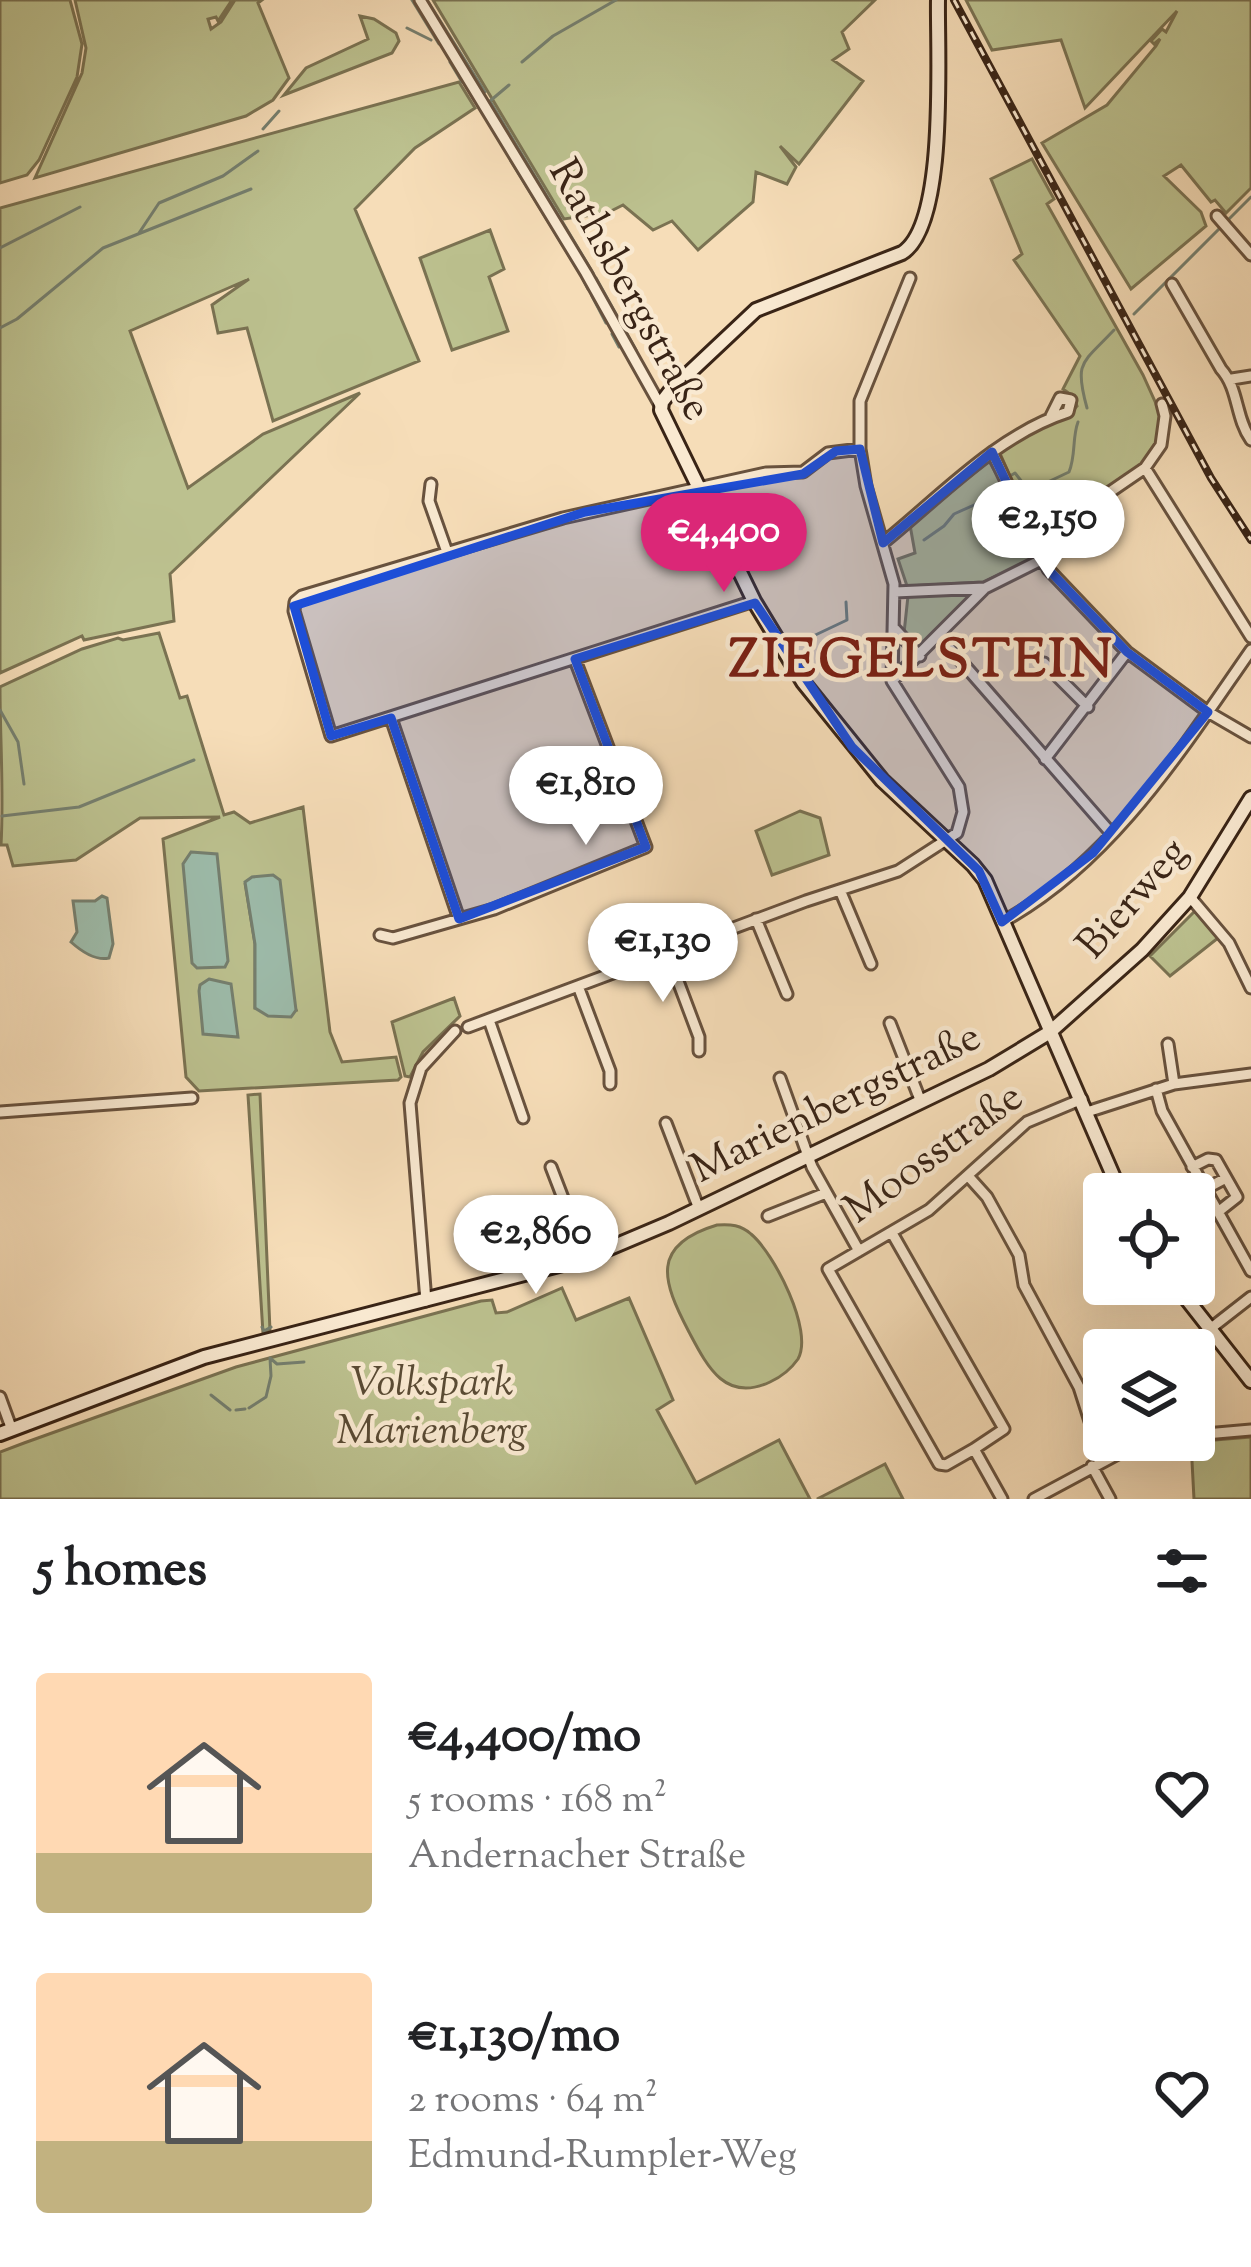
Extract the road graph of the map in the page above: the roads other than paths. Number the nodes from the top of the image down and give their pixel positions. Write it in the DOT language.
graph roads {
  1 [pos="420,0"];
  2 [pos="938,0"];
  3 [pos="1216,216"];
  4 [pos="1251,256"];
  5 [pos="910,278"];
  6 [pos="1172,284"];
  7 [pos="1251,376"];
  8 [pos="1232,379"];
  9 [pos="1162,404"];
  10 [pos="661,405"];
  11 [pos="1051,416"];
  12 [pos="1251,440"];
  13 [pos="860,448"];
  14 [pos="992,452"];
  15 [pos="1145,468"];
  16 [pos="431,484"];
  17 [pos="698,489"];
  18 [pos="884,543"];
  19 [pos="447,552"];
  20 [pos="1041,560"];
  21 [pos="985,588"];
  22 [pos="895,592"];
  23 [pos="754,601"];
  24 [pos="894,629"];
  25 [pos="939,636"];
  26 [pos="1251,637"];
  27 [pos="1251,650"];
  28 [pos="1127,652"];
  29 [pos="920,656"];
  30 [pos="575,659"];
  31 [pos="1044,663"];
  32 [pos="892,682"];
  33 [pos="1088,707"];
  34 [pos="1208,712"];
  35 [pos="391,718"];
  36 [pos="1251,737"];
  37 [pos="1045,759"];
  38 [pos="1251,798"];
  39 [pos="1112,833"];
  40 [pos="947,841"];
  41 [pos="840,890"];
  42 [pos="1190,897"];
  43 [pos="459,919"];
  44 [pos="755,919"];
  45 [pos="1002,922"];
  46 [pos="380,935"];
  47 [pos="667,952"];
  48 [pos="872,964"];
  49 [pos="578,986"];
  50 [pos="1251,988"];
  51 [pos="788,994"];
  52 [pos="489,1020"];
  53 [pos="890,1023"];
  54 [pos="468,1027"];
  55 [pos="455,1030"];
  56 [pos="1050,1032"];
  57 [pos="1168,1044"];
  58 [pos="699,1051"];
  59 [pos="1251,1074"];
  60 [pos="780,1078"];
  61 [pos="610,1084"];
  62 [pos="1174,1084"];
  63 [pos="1156,1089"];
  64 [pos="192,1098"];
  65 [pos="921,1102"];
  66 [pos="1084,1105"];
  67 [pos="0,1112"];
  68 [pos="523,1118"];
  69 [pos="666,1123"];
  70 [pos="808,1156"];
  71 [pos="551,1167"];
  72 [pos="1192,1167"];
  73 [pos="1112,1173"];
  74 [pos="1194,1173"];
  75 [pos="968,1177"];
  76 [pos="1226,1178"];
  77 [pos="1215,1184"];
  78 [pos="826,1193"];
  79 [pos="699,1209"];
  80 [pos="1215,1209"];
  81 [pos="1218,1212"];
  82 [pos="769,1216"];
  83 [pos="892,1233"];
  84 [pos="859,1251"];
  85 [pos="586,1258"];
  86 [pos="1251,1271"];
  87 [pos="1251,1297"];
  88 [pos="426,1301"];
  89 [pos="1191,1305"];
  90 [pos="1210,1329"];
  91 [pos="1215,1335"];
  92 [pos="1251,1381"];
  93 [pos="0,1397"];
  94 [pos="1083,1400"];
  95 [pos="1251,1430"];
  96 [pos="6,1432"];
  97 [pos="1215,1433"];
  98 [pos="974,1449"];
  99 [pos="1101,1461"];
  100 [pos="1092,1466"];
  101 [pos="1002,1499"];
  102 [pos="1034,1499"];
  103 [pos="1110,1499"];
  1 -- 10 [label="street, Rathsbergstraße"];
  2 -- 10 [label="main road"];
  3 -- 4 [label="street"];
  5 -- 13 [label="street"];
  6 -- 8 [label="street"];
  7 -- 8 [label="street"];
  8 -- 12 [label="street"];
  9 -- 15 [label="street"];
  10 -- 17 [label="main road, Rathsbergstraße"];
  11 -- 14 [label="street"];
  13 -- 17 [label="street"];
  13 -- 18 [label="street"];
  14 -- 18 [label="street"];
  14 -- 20 [label="street"];
  15 -- 20 [label="street"];
  15 -- 26 [label="street"];
  16 -- 19 [label="street"];
  17 -- 19 [label="street"];
  17 -- 23 [label="main road, Rathsbergstraße"];
  18 -- 22 [label="street"];
  19 -- 35 [label="street"];
  20 -- 21 [label="street"];
  20 -- 28 [label="street"];
  21 -- 22 [label="street"];
  21 -- 25 [label="street"];
  22 -- 24 [label="street"];
  23 -- 30 [label="street"];
  23 -- 40 [label="main road, Rathsbergstraße"];
  24 -- 29 [label="street"];
  24 -- 32 [label="street"];
  25 -- 29 [label="street"];
  25 -- 37 [label="street"];
  27 -- 34 [label="street"];
  28 -- 33 [label="street"];
  28 -- 34 [label="street"];
  29 -- 32 [label="street"];
  30 -- 35 [label="street"];
  30 -- 43 [label="street"];
  31 -- 33 [label="street"];
  32 -- 40 [label="street"];
  33 -- 37 [label="street"];
  34 -- 36 [label="street"];
  34 -- 39 [label="street"];
  35 -- 43 [label="street"];
  37 -- 39 [label="street"];
  38 -- 42 [label="main road, Bierweg"];
  39 -- 45 [label="street"];
  40 -- 41 [label="street"];
  40 -- 45 [label="main road, Rathsbergstraße"];
  41 -- 44 [label="street"];
  41 -- 48 [label="street"];
  42 -- 50 [label="street"];
  42 -- 56 [label="main road, Bierweg"];
  43 -- 46 [label="street"];
  44 -- 47 [label="street"];
  44 -- 51 [label="street"];
  45 -- 56 [label="main road, Rathsbergstraße"];
  47 -- 49 [label="street"];
  47 -- 58 [label="street"];
  49 -- 52 [label="street"];
  49 -- 61 [label="street"];
  52 -- 54 [label="street"];
  52 -- 68 [label="street"];
  53 -- 65 [label="street"];
  55 -- 88 [label="street"];
  56 -- 65 [label="main road, Marienbergstraße"];
  56 -- 66 [label="main road, Rathsbergstraße"];
  57 -- 62 [label="street"];
  59 -- 62 [label="street, Moosstraße"];
  60 -- 70 [label="street"];
  62 -- 63 [label="street, Moosstraße"];
  63 -- 66 [label="street, Moosstraße"];
  63 -- 72 [label="street"];
  64 -- 67 [label="street"];
  65 -- 70 [label="main road, Marienbergstraße"];
  66 -- 73 [label="main road, Rathsbergstraße"];
  66 -- 75 [label="street, Moosstraße"];
  69 -- 79 [label="street"];
  70 -- 78 [label="street"];
  70 -- 79 [label="main road, Marienbergstraße"];
  71 -- 85 [label="street"];
  72 -- 74 [label="street"];
  72 -- 76 [label="street"];
  75 -- 83 [label="street, Moosstraße"];
  75 -- 94 [label="street"];
  76 -- 77 [label="street"];
  76 -- 81 [label="street"];
  78 -- 82 [label="street"];
  78 -- 84 [label="street"];
  79 -- 85 [label="main road, Marienbergstraße"];
  80 -- 81 [label="street"];
  81 -- 86 [label="street"];
  83 -- 84 [label="street, Moosstraße"];
  83 -- 98 [label="street"];
  84 -- 98 [label="street, Moosstraße"];
  85 -- 88 [label="main road, Marienbergstraße"];
  87 -- 90 [label="street"];
  88 -- 96 [label="main road, Marienbergstraße"];
  89 -- 90 [label="main road"];
  91 -- 92 [label="main road"];
  93 -- 96 [label="street, Marienbergstraße"];
  95 -- 97 [label="street"];
  98 -- 101 [label="street"];
  99 -- 100 [label="street"];
  100 -- 102 [label="street"];
  100 -- 103 [label="street"];
}
